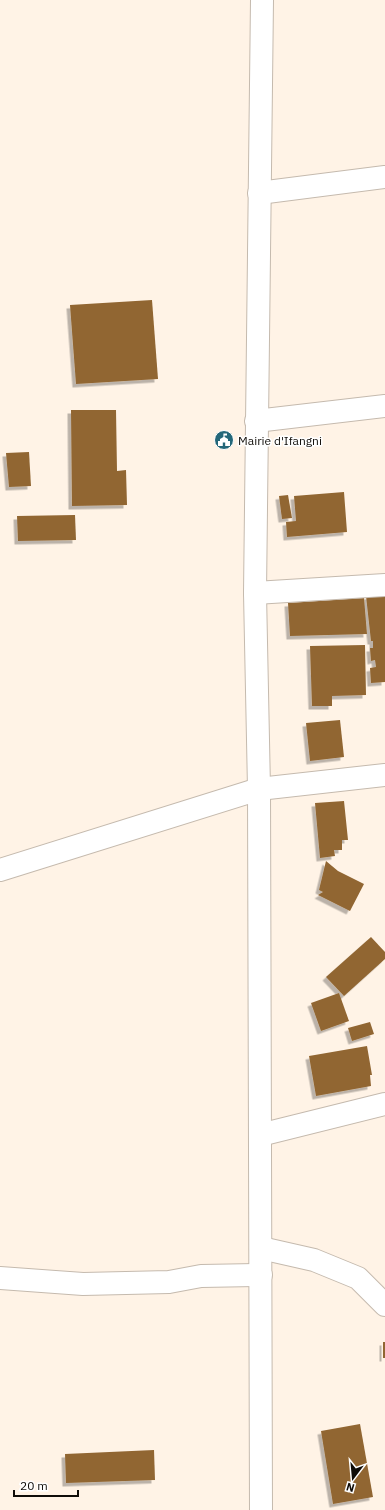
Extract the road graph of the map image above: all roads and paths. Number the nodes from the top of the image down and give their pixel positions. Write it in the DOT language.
graph roads {
  1 [pos="262,0"];
  2 [pos="385,177"];
  3 [pos="259,193"];
  4 [pos="385,406"];
  5 [pos="256,421"];
  6 [pos="385,585"];
  7 [pos="255,593"];
  8 [pos="385,775"];
  9 [pos="259,789"];
  10 [pos="0,870"];
  11 [pos="385,1104"];
  12 [pos="260,1135"];
  13 [pos="261,1248"];
  14 [pos="261,1275"];
  15 [pos="0,1278"];
  16 [pos="385,1305"];
  17 [pos="261,1510"];
  1 -- 3 [label="main road"];
  2 -- 3 [label="main road"];
  3 -- 5 [label="main road"];
  4 -- 5 [label="main road"];
  5 -- 7 [label="main road"];
  6 -- 7 [label="main road"];
  7 -- 9 [label="main road"];
  8 -- 9 [label="main road"];
  9 -- 10 [label="main road"];
  9 -- 12 [label="main road"];
  11 -- 12 [label="main road"];
  12 -- 13 [label="main road"];
  13 -- 14 [label="main road"];
  13 -- 16 [label="main road"];
  14 -- 15 [label="main road"];
  14 -- 17 [label="main road"];
}
